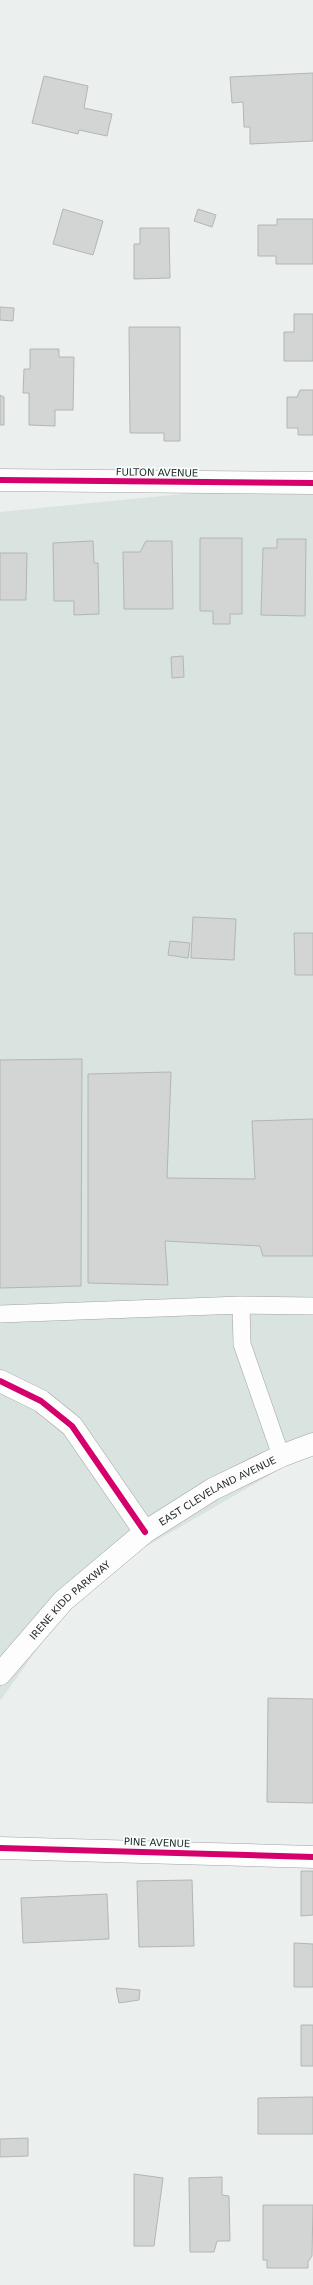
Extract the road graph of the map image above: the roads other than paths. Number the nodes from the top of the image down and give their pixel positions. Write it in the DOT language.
graph roads {
  1 [pos="0,480"];
  2 [pos="313,483"];
  3 [pos="241,1305"];
  4 [pos="313,1306"];
  5 [pos="0,1314"];
  6 [pos="0,1381"];
  7 [pos="313,1444"];
  8 [pos="280,1456"];
  9 [pos="145,1532"];
  10 [pos="0,1674"];
  11 [pos="0,1848"];
  12 [pos="313,1856"];
  1 -- 2 [label="street, FULTON AVENUE"];
  3 -- 4 [label="lane"];
  3 -- 5 [label="lane"];
  3 -- 8 [label="lane"];
  6 -- 9 [label="street"];
  7 -- 8 [label="street, EAST CLEVELAND AVENUE"];
  8 -- 9 [label="street, EAST CLEVELAND AVENUE"];
  9 -- 10 [label="street, IRENE KIDD PARKWAY"];
  11 -- 12 [label="street, PINE AVENUE"];
}
